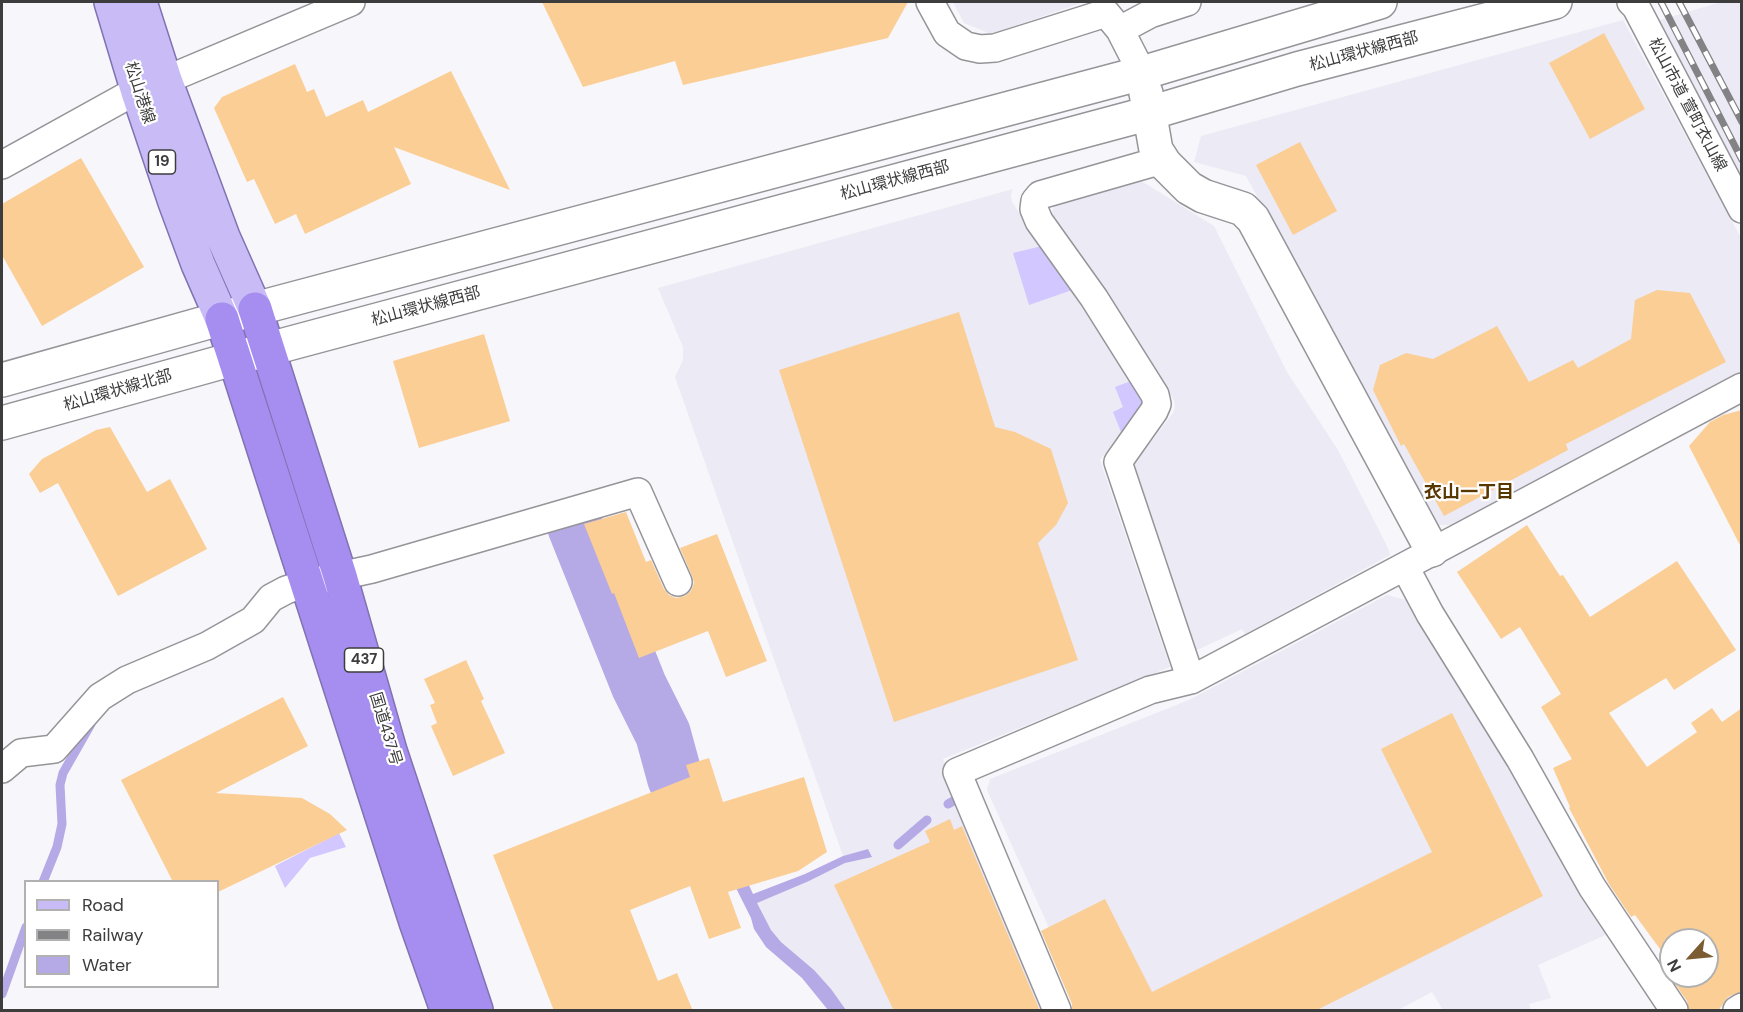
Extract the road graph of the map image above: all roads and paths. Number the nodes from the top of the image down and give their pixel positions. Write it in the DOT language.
graph roads {
  1 [pos="111,2"];
  2 [pos="140,2"];
  3 [pos="351,2"];
  4 [pos="930,2"];
  5 [pos="1187,2"];
  6 [pos="1380,2"];
  7 [pos="1555,2"];
  8 [pos="1630,2"];
  9 [pos="1120,30"];
  10 [pos="1142,73"];
  11 [pos="152,86"];
  12 [pos="1149,112"];
  13 [pos="1162,160"];
  14 [pos="2,165"];
  15 [pos="1742,209"];
  16 [pos="255,309"];
  17 [pos="222,319"];
  18 [pos="269,349"];
  19 [pos="235,358"];
  20 [pos="2,380"];
  21 [pos="1742,387"];
  22 [pos="2,423"];
  23 [pos="1419,558"];
  24 [pos="340,576"];
  25 [pos="678,582"];
  26 [pos="307,583"];
  27 [pos="1191,680"];
  28 [pos="2,769"];
  29 [pos="1742,1007"];
  30 [pos="447,1011"];
  31 [pos="476,1011"];
  32 [pos="1058,1011"];
  33 [pos="1674,1011"];
  34 [pos="1737,1011"];
  1 -- 11 [label="main road, 松山港線 / 19"];
  2 -- 11 [label="main road, 松山港線 / 19"];
  3 -- 11 [label="street"];
  4 -- 9 [label="street"];
  5 -- 9 [label="street"];
  6 -- 10 [label="street"];
  7 -- 12 [label="street, 松山環状線西部"];
  8 -- 15 [label="street, 松山市道 萱町衣山線"];
  9 -- 10 [label="street"];
  10 -- 12 [label="street"];
  10 -- 16 [label="street"];
  11 -- 14 [label="street"];
  11 -- 16 [label="main road, 松山港線 / 19"];
  11 -- 17 [label="main road, 松山港線 / 19"];
  12 -- 13 [label="street"];
  12 -- 18 [label="street, 松山環状線西部"];
  13 -- 23 [label="street"];
  13 -- 27 [label="street"];
  16 -- 17 [label="street"];
  16 -- 18 [label="highway, 国道437号 / 437"];
  17 -- 19 [label="highway, 国道437号 / 437"];
  17 -- 20 [label="street"];
  18 -- 19 [label="street, 松山環状線西部"];
  18 -- 24 [label="highway, 国道437号 / 437"];
  19 -- 22 [label="street, 松山環状線北部"];
  19 -- 26 [label="highway, 国道437号 / 437"];
  21 -- 23 [label="street"];
  23 -- 27 [label="street"];
  23 -- 33 [label="street"];
  24 -- 25 [label="street"];
  24 -- 26 [label="street"];
  24 -- 31 [label="highway, 国道437号 / 437"];
  26 -- 28 [label="street"];
  26 -- 30 [label="highway, 国道437号 / 437"];
  27 -- 32 [label="street"];
  29 -- 34 [label="street"];
}
